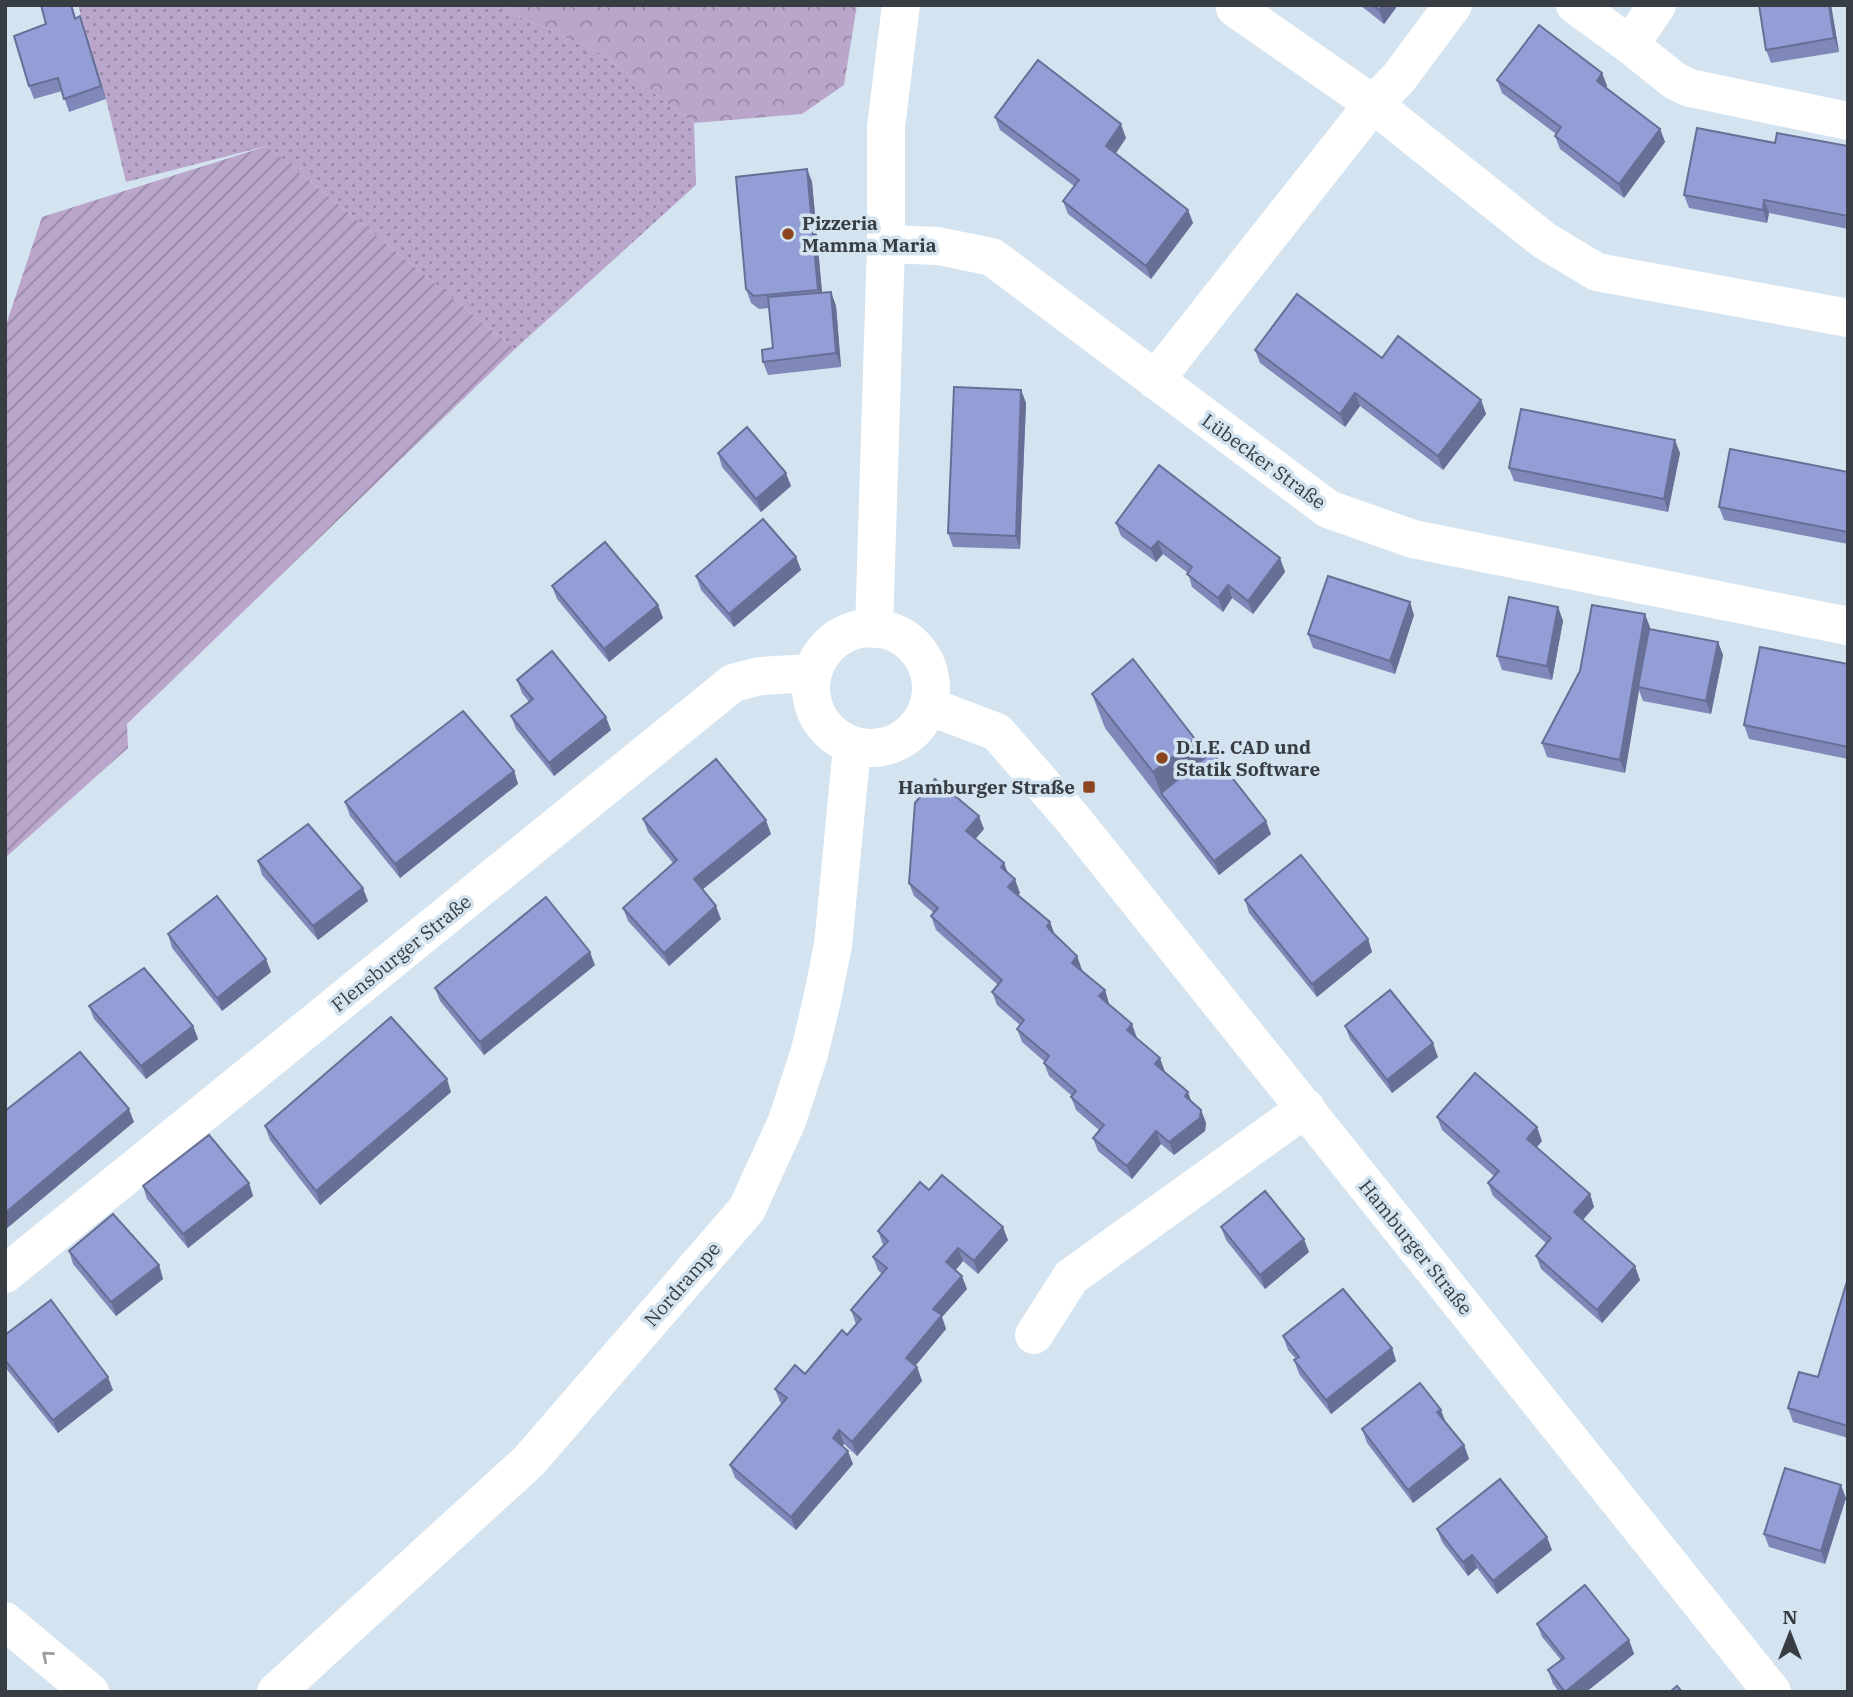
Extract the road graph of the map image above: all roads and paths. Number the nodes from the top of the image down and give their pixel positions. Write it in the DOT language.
graph roads {
  1 [pos="901,5"];
  2 [pos="1453,5"];
  3 [pos="1575,5"];
  4 [pos="1657,5"];
  5 [pos="1235,8"];
  6 [pos="1630,45"];
  7 [pos="1373,104"];
  8 [pos="1848,121"];
  9 [pos="887,244"];
  10 [pos="1848,318"];
  11 [pos="1155,380"];
  12 [pos="1848,626"];
  13 [pos="874,629"];
  14 [pos="813,673"];
  15 [pos="928,706"];
  16 [pos="852,747"];
  17 [pos="1306,1108"];
  18 [pos="5,1274"];
  19 [pos="1034,1335"];
  20 [pos="5,1621"];
  21 [pos="280,1688"];
  22 [pos="90,1692"];
  23 [pos="1772,1692"];
  1 -- 9 [label="main road"];
  2 -- 7 [label="main road"];
  3 -- 6 [label="main road"];
  4 -- 6 [label="main road"];
  5 -- 7 [label="main road"];
  6 -- 8 [label="main road"];
  7 -- 10 [label="main road"];
  7 -- 11 [label="main road"];
  9 -- 11 [label="main road, Lübecker Straße"];
  9 -- 13 [label="main road"];
  11 -- 12 [label="main road, Lübecker Straße"];
  13 -- 14 [label="main road"];
  13 -- 15 [label="main road"];
  14 -- 16 [label="main road"];
  14 -- 18 [label="main road, Flensburger Straße"];
  15 -- 16 [label="main road"];
  15 -- 17 [label="main road, Hamburger Straße"];
  16 -- 21 [label="main road, Nordrampe"];
  17 -- 19 [label="main road"];
  17 -- 23 [label="main road, Hamburger Straße"];
  22 -- 20 [label="main road, one-way"];
}
